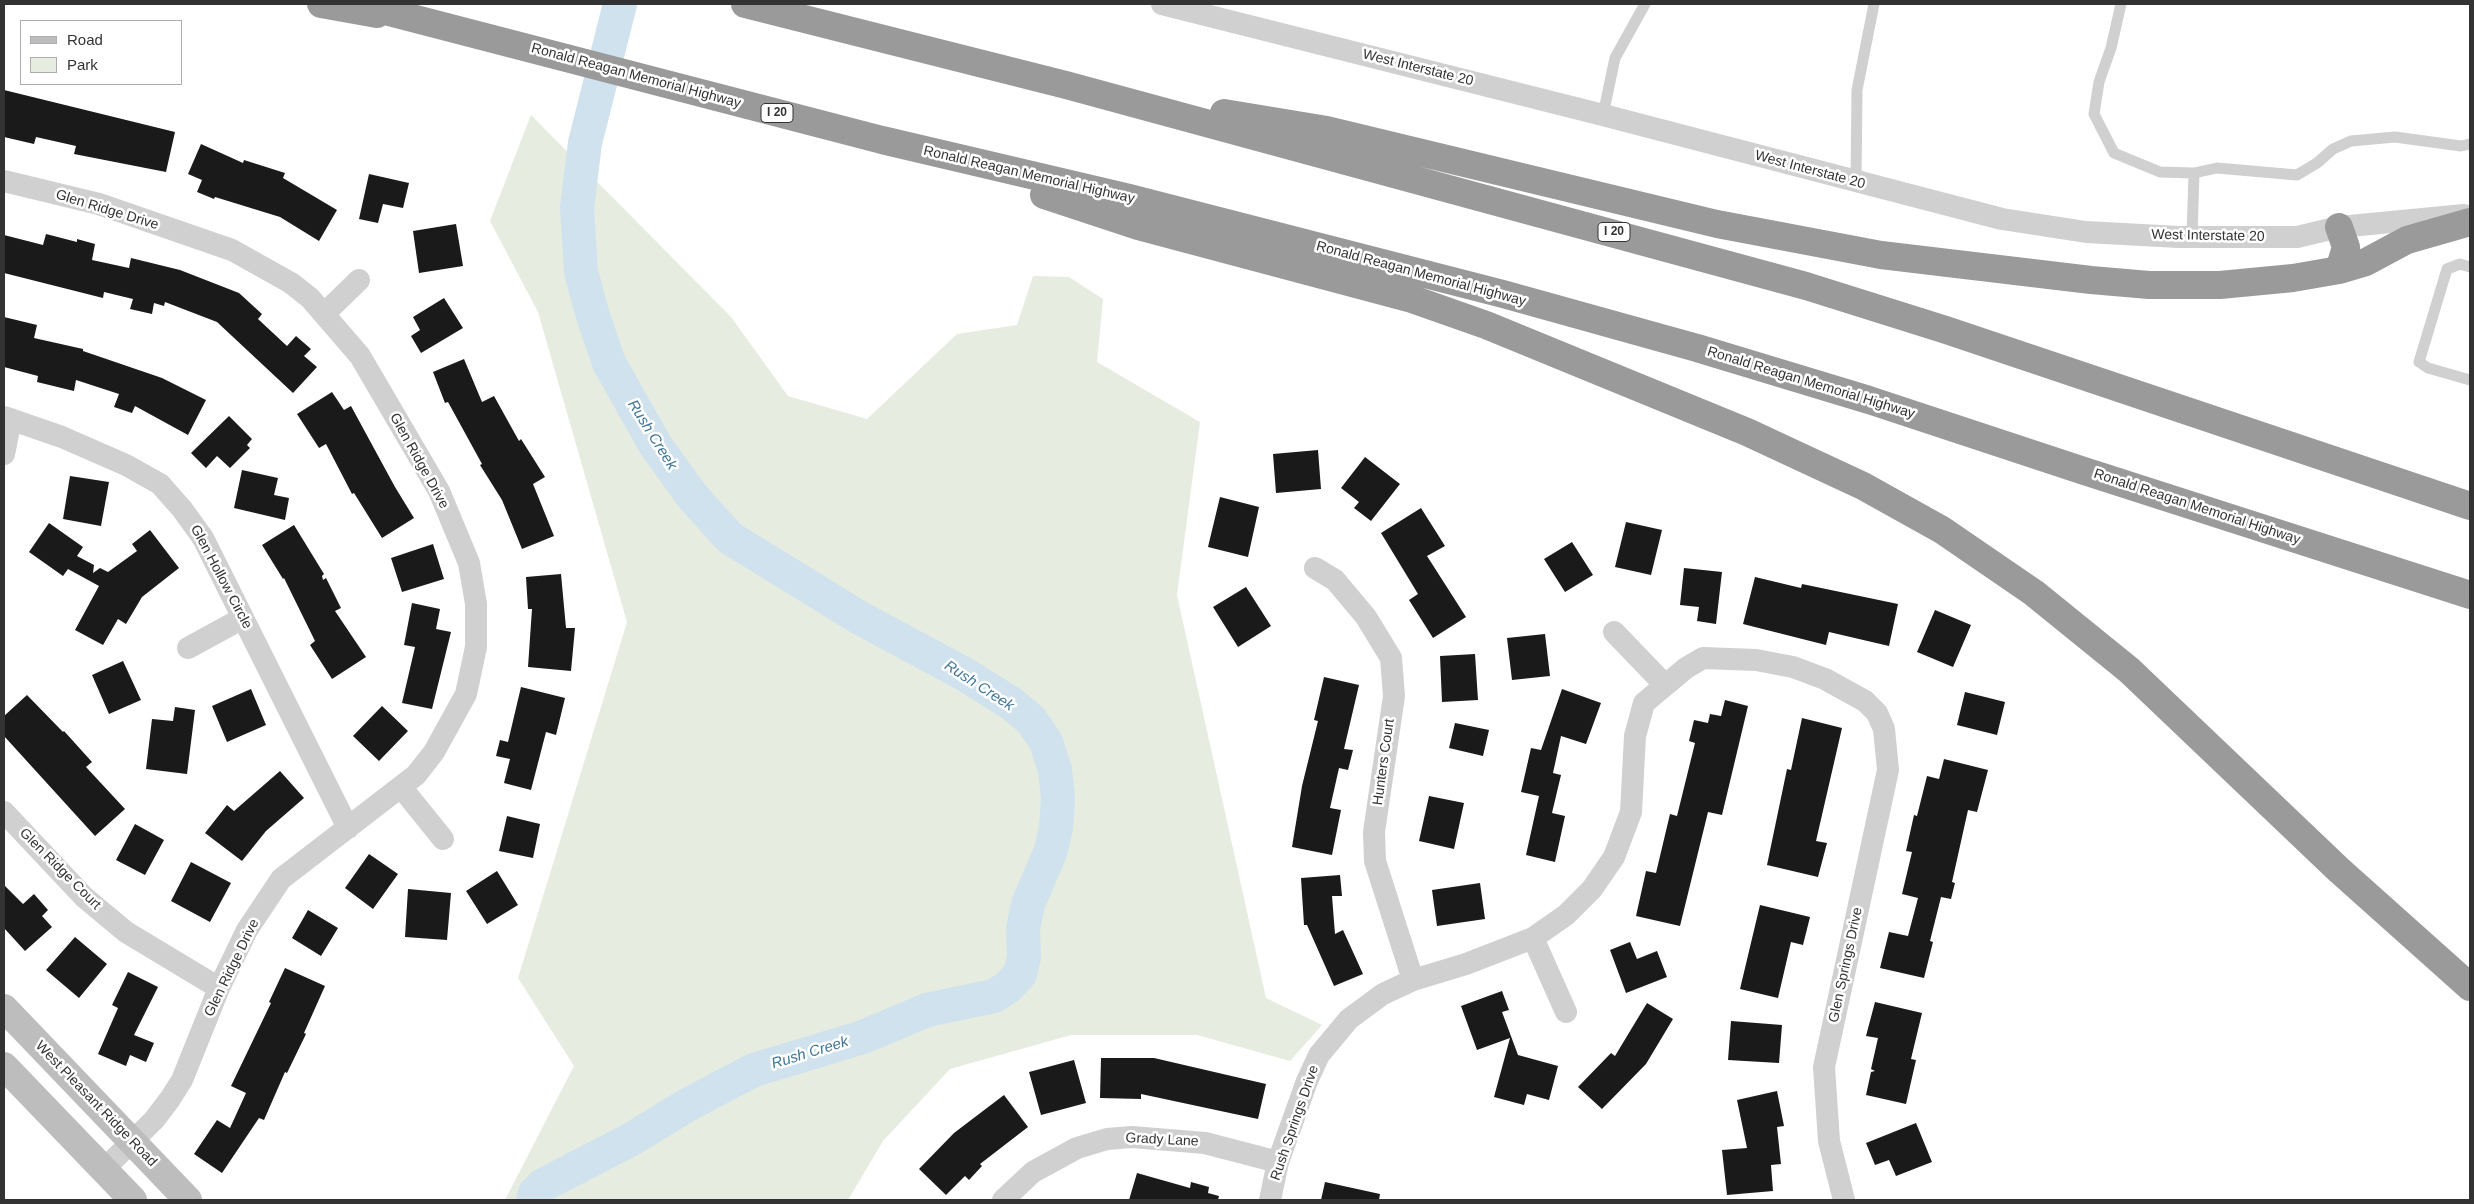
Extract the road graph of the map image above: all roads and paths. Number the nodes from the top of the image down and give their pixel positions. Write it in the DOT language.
graph roads {
  1 [pos="321,4"];
  2 [pos="358,4"];
  3 [pos="744,4"];
  4 [pos="1162,4"];
  5 [pos="1645,4"];
  6 [pos="1874,4"];
  7 [pos="2121,4"];
  8 [pos="434,24"];
  9 [pos="1066,85"];
  10 [pos="1603,115"];
  11 [pos="882,140"];
  12 [pos="2470,144"];
  13 [pos="2194,173"];
  14 [pos="4,182"];
  15 [pos="1856,182"];
  16 [pos="2470,214"];
  17 [pos="2470,222"];
  18 [pos="2339,227"];
  19 [pos="2192,237"];
  20 [pos="2470,267"];
  21 [pos="2339,270"];
  22 [pos="359,280"];
  23 [pos="324,314"];
  24 [pos="2470,380"];
  25 [pos="7,418"];
  26 [pos="4,454"];
  27 [pos="2470,506"];
  28 [pos="1315,568"];
  29 [pos="2470,594"];
  30 [pos="243,618"];
  31 [pos="1614,632"];
  32 [pos="188,648"];
  33 [pos="1665,685"];
  34 [pos="1884,729"];
  35 [pos="401,787"];
  36 [pos="4,812"];
  37 [pos="348,828"];
  38 [pos="443,838"];
  39 [pos="1533,938"];
  40 [pos="1413,980"];
  41 [pos="2470,987"];
  42 [pos="219,988"];
  43 [pos="4,1008"];
  44 [pos="1566,1012"];
  45 [pos="4,1066"];
  46 [pos="132,1141"];
  47 [pos="1278,1162"];
  48 [pos="104,1170"];
  49 [pos="133,1200"];
  50 [pos="188,1200"];
  51 [pos="1003,1200"];
  52 [pos="1270,1200"];
  53 [pos="1844,1200"];
  1 -- 8 [label="highway"];
  2 -- 8 [label="highway, Ronald Reagan Memorial Highway / I 20"];
  3 -- 9 [label="highway, I 20"];
  4 -- 10 [label="street, West Interstate 20"];
  5 -- 10 [label="lane"];
  6 -- 15 [label="lane"];
  7 -- 13 [label="lane"];
  8 -- 11 [label="highway, Ronald Reagan Memorial Highway / I 20"];
  9 -- 21 [label="highway"];
  9 -- 27 [label="highway, I 20"];
  10 -- 15 [label="street, West Interstate 20"];
  11 -- 29 [label="highway, Ronald Reagan Memorial Highway / I 20"];
  11 -- 41 [label="highway"];
  12 -- 13 [label="lane"];
  13 -- 19 [label="lane"];
  14 -- 23 [label="street, Glen Ridge Drive"];
  15 -- 19 [label="street, West Interstate 20"];
  16 -- 18 [label="street, West Interstate 20"];
  17 -- 21 [label="highway"];
  18 -- 19 [label="street, West Interstate 20"];
  18 -- 21 [label="highway"];
  20 -- 24 [label="lane"];
  22 -- 23 [label="street"];
  23 -- 35 [label="street, Glen Ridge Drive"];
  25 -- 26 [label="street"];
  25 -- 30 [label="street, Glen Hollow Circle"];
  28 -- 40 [label="street, Hunters Court"];
  30 -- 32 [label="street"];
  30 -- 37 [label="street, Glen Hollow Circle"];
  31 -- 33 [label="street"];
  33 -- 34 [label="street, Rush Springs Drive"];
  33 -- 39 [label="street, Rush Springs Drive"];
  34 -- 53 [label="street, Glen Springs Drive"];
  35 -- 37 [label="street, Glen Ridge Drive"];
  35 -- 38 [label="street"];
  36 -- 42 [label="street, Glen Ridge Court"];
  37 -- 42 [label="street, Glen Ridge Drive"];
  39 -- 40 [label="street, Rush Springs Drive"];
  39 -- 44 [label="street"];
  40 -- 47 [label="street, Rush Springs Drive"];
  42 -- 46 [label="street, Glen Ridge Drive"];
  43 -- 46 [label="main road, West Pleasant Ridge Road"];
  45 -- 48 [label="main road"];
  46 -- 48 [label="street, Glen Ridge Drive"];
  46 -- 50 [label="main road, West Pleasant Ridge Road"];
  47 -- 51 [label="street, Grady Lane"];
  47 -- 52 [label="street, Rush Springs Drive"];
  48 -- 49 [label="main road"];
}
